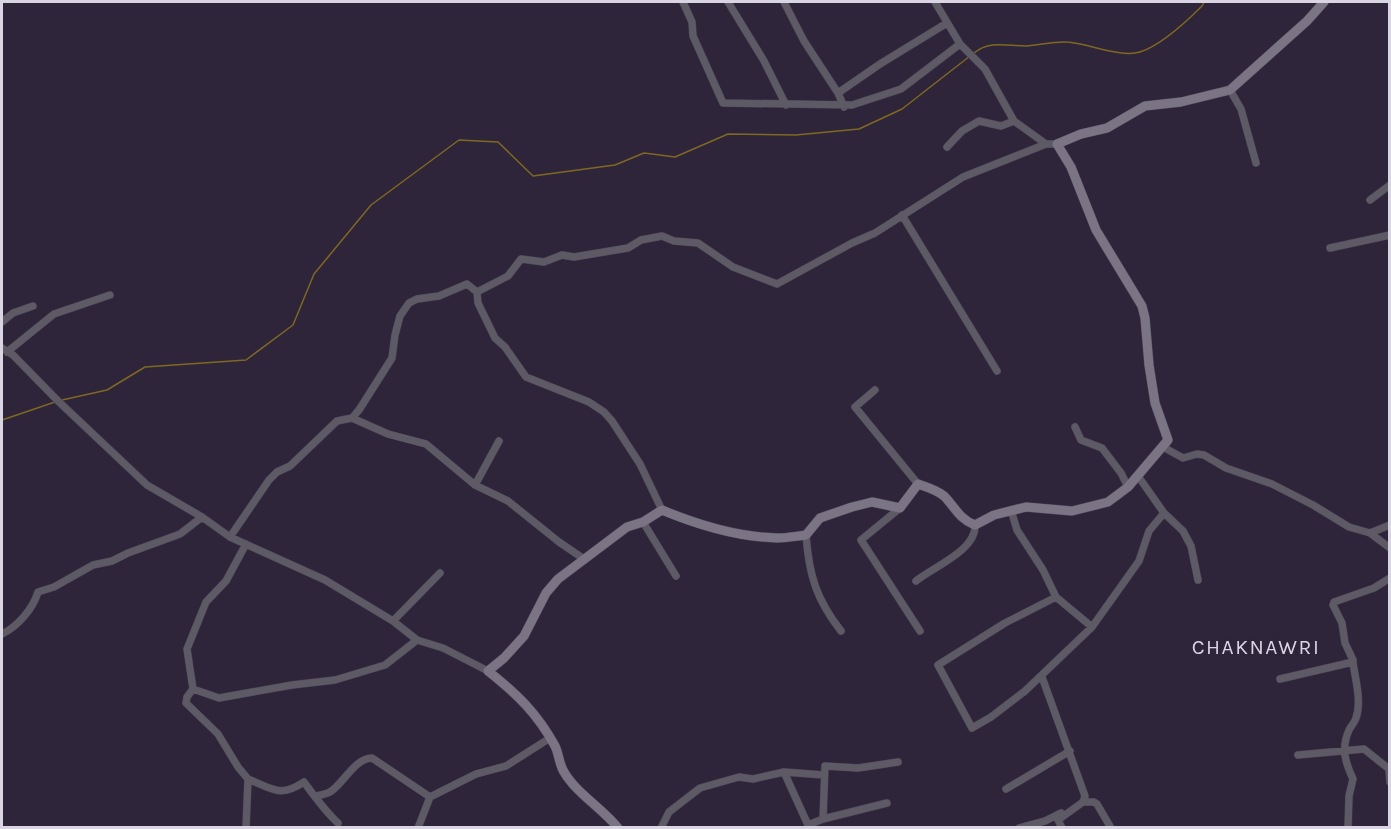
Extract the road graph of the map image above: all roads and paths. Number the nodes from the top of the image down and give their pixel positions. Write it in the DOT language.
graph roads {
  1 [pos="683,2"];
  2 [pos="728,2"];
  3 [pos="783,2"];
  4 [pos="935,2"];
  5 [pos="1324,2"];
  6 [pos="946,23"];
  7 [pos="960,44"];
  8 [pos="1230,90"];
  9 [pos="838,93"];
  10 [pos="786,105"];
  11 [pos="844,106"];
  12 [pos="1014,121"];
  13 [pos="1046,144"];
  14 [pos="1057,144"];
  15 [pos="947,147"];
  16 [pos="1256,163"];
  17 [pos="1389,185"];
  18 [pos="1370,200"];
  19 [pos="902,215"];
  20 [pos="1389,235"];
  21 [pos="1330,248"];
  22 [pos="477,292"];
  23 [pos="110,295"];
  24 [pos="33,306"];
  25 [pos="2,322"];
  26 [pos="4,350"];
  27 [pos="997,371"];
  28 [pos="875,390"];
  29 [pos="352,418"];
  30 [pos="1076,427"];
  31 [pos="499,441"];
  32 [pos="1163,447"];
  33 [pos="1138,476"];
  34 [pos="918,484"];
  35 [pos="475,485"];
  36 [pos="1128,487"];
  37 [pos="900,508"];
  38 [pos="662,510"];
  39 [pos="1011,510"];
  40 [pos="1164,513"];
  41 [pos="202,518"];
  42 [pos="643,522"];
  43 [pos="975,525"];
  44 [pos="1389,525"];
  45 [pos="1370,533"];
  46 [pos="806,535"];
  47 [pos="230,537"];
  48 [pos="246,544"];
  49 [pos="1389,548"];
  50 [pos="584,559"];
  51 [pos="440,573"];
  52 [pos="676,576"];
  53 [pos="1389,578"];
  54 [pos="1198,580"];
  55 [pos="916,581"];
  56 [pos="1056,597"];
  57 [pos="393,621"];
  58 [pos="1092,627"];
  59 [pos="842,631"];
  60 [pos="920,631"];
  61 [pos="2,634"];
  62 [pos="417,640"];
  63 [pos="1353,662"];
  64 [pos="488,671"];
  65 [pos="1042,677"];
  66 [pos="1280,679"];
  67 [pos="193,689"];
  68 [pos="550,738"];
  69 [pos="1070,751"];
  70 [pos="1343,751"];
  71 [pos="1298,755"];
  72 [pos="898,762"];
  73 [pos="784,772"];
  74 [pos="824,775"];
  75 [pos="248,779"];
  76 [pos="1389,782"];
  77 [pos="1006,789"];
  78 [pos="316,796"];
  79 [pos="430,797"];
  80 [pos="1084,799"];
  81 [pos="887,803"];
  82 [pos="823,819"];
  83 [pos="338,823"];
  84 [pos="809,826"];
  85 [pos="246,828"];
  86 [pos="418,828"];
  87 [pos="618,828"];
  88 [pos="660,828"];
  89 [pos="1019,828"];
  90 [pos="1062,828"];
  91 [pos="1112,828"];
  92 [pos="1348,828"];
  1 -- 10 [label="street"];
  2 -- 10 [label="street"];
  3 -- 9 [label="street"];
  4 -- 6 [label="street"];
  5 -- 8 [label="street"];
  6 -- 7 [label="street"];
  6 -- 9 [label="street"];
  7 -- 11 [label="street"];
  7 -- 12 [label="street"];
  8 -- 14 [label="street"];
  8 -- 16 [label="street"];
  9 -- 11 [label="street"];
  10 -- 11 [label="street"];
  12 -- 13 [label="street"];
  12 -- 15 [label="street"];
  13 -- 14 [label="street"];
  13 -- 19 [label="street"];
  14 -- 32 [label="street"];
  17 -- 18 [label="street"];
  19 -- 22 [label="street"];
  19 -- 27 [label="street"];
  20 -- 21 [label="street"];
  22 -- 29 [label="street"];
  22 -- 38 [label="street"];
  23 -- 26 [label="street"];
  24 -- 25 [label="street"];
  26 -- 41 [label="street"];
  28 -- 34 [label="street"];
  29 -- 35 [label="street"];
  29 -- 47 [label="street"];
  30 -- 36 [label="street"];
  31 -- 35 [label="street"];
  32 -- 33 [label="street"];
  32 -- 45 [label="street"];
  33 -- 36 [label="street"];
  33 -- 40 [label="street"];
  34 -- 37 [label="street"];
  34 -- 43 [label="street"];
  35 -- 50 [label="street"];
  36 -- 39 [label="street"];
  37 -- 46 [label="street"];
  37 -- 60 [label="street"];
  38 -- 42 [label="street"];
  38 -- 46 [label="street"];
  39 -- 43 [label="street"];
  39 -- 56 [label="street"];
  40 -- 54 [label="street"];
  40 -- 58 [label="street"];
  41 -- 47 [label="street"];
  41 -- 61 [label="street"];
  42 -- 50 [label="street"];
  42 -- 52 [label="street"];
  43 -- 55 [label="street"];
  44 -- 45 [label="street"];
  45 -- 49 [label="street"];
  46 -- 59 [label="street"];
  47 -- 48 [label="street"];
  48 -- 57 [label="street"];
  48 -- 67 [label="street"];
  50 -- 64 [label="street"];
  51 -- 57 [label="street"];
  53 -- 63 [label="street"];
  56 -- 58 [label="street"];
  56 -- 65 [label="street"];
  57 -- 62 [label="street"];
  58 -- 65 [label="street"];
  62 -- 64 [label="street"];
  62 -- 67 [label="street"];
  63 -- 66 [label="street"];
  63 -- 70 [label="street"];
  64 -- 68 [label="street"];
  65 -- 69 [label="street"];
  67 -- 75 [label="street"];
  68 -- 79 [label="street"];
  68 -- 87 [label="street"];
  69 -- 77 [label="street"];
  69 -- 80 [label="street"];
  70 -- 71 [label="street"];
  70 -- 76 [label="street"];
  70 -- 92 [label="street"];
  72 -- 74 [label="street"];
  73 -- 74 [label="street"];
  73 -- 84 [label="street"];
  73 -- 88 [label="street"];
  74 -- 82 [label="street"];
  75 -- 78 [label="street"];
  75 -- 85 [label="street"];
  78 -- 79 [label="street"];
  78 -- 83 [label="street"];
  79 -- 86 [label="street"];
  80 -- 89 [label="street"];
  80 -- 90 [label="street"];
  80 -- 91 [label="street"];
  81 -- 82 [label="street"];
  82 -- 84 [label="street"];
}
